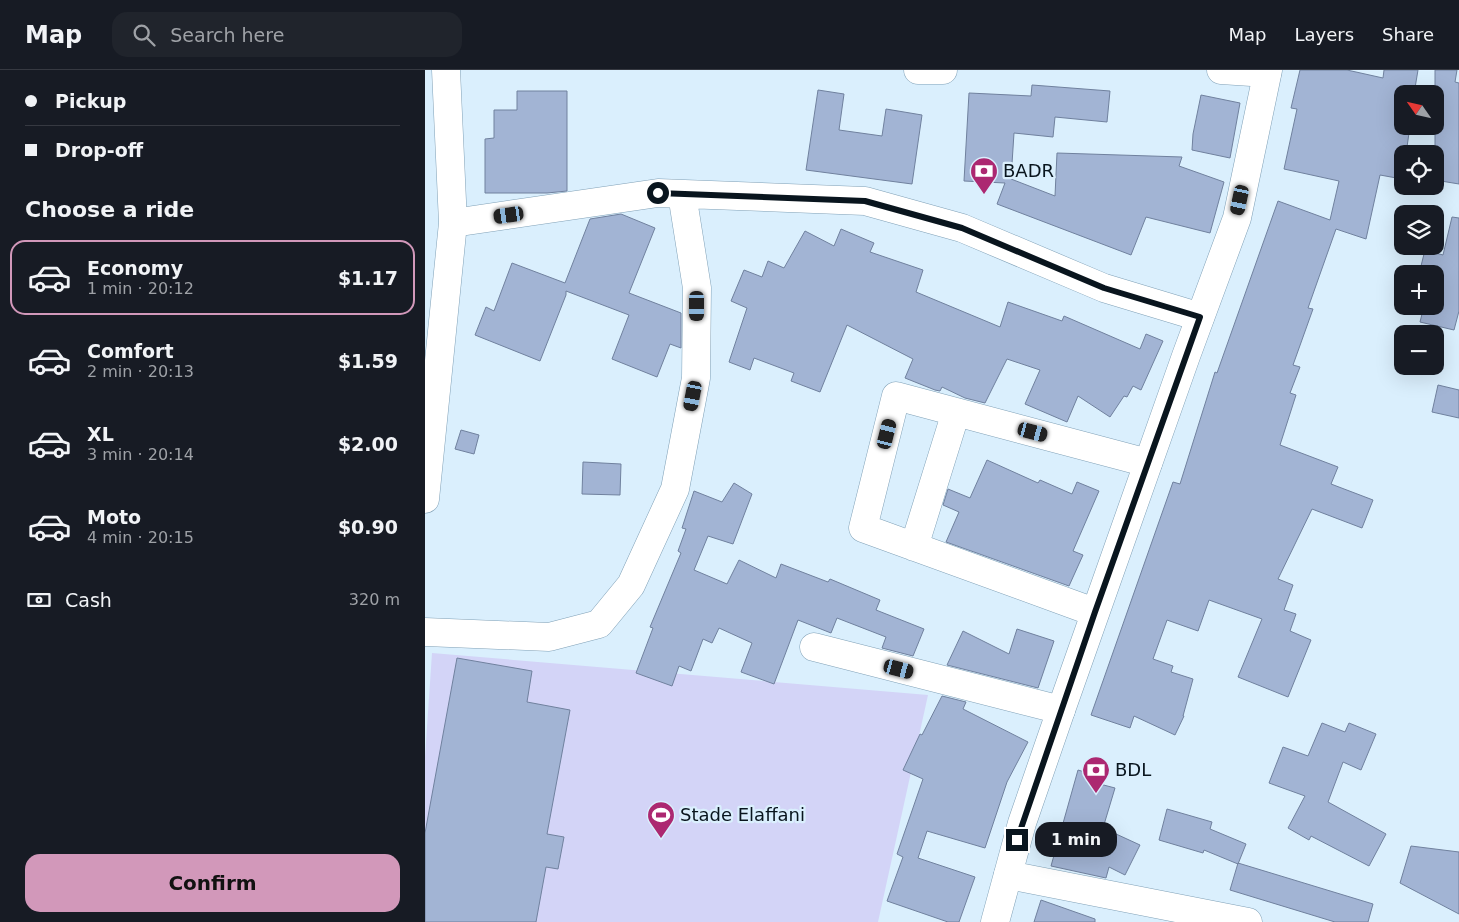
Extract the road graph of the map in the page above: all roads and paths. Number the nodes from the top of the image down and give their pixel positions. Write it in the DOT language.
graph roads {
  1 [pos="446,70"];
  2 [pos="918,70"];
  3 [pos="943,70"];
  4 [pos="1221,70"];
  5 [pos="1267,72"];
  6 [pos="682,194"];
  7 [pos="453,223"];
  8 [pos="1200,317"];
  9 [pos="956,412"];
  10 [pos="1148,463"];
  11 [pos="425,499"];
  12 [pos="915,547"];
  13 [pos="1095,612"];
  14 [pos="425,632"];
  15 [pos="814,647"];
  16 [pos="1061,710"];
  17 [pos="1008,875"];
  18 [pos="995,922"];
  19 [pos="1248,922"];
  1 -- 7 [label="street"];
  2 -- 3 [label="street"];
  4 -- 5 [label="street"];
  5 -- 8 [label="street"];
  6 -- 7 [label="street"];
  6 -- 8 [label="street"];
  6 -- 14 [label="street"];
  7 -- 11 [label="street"];
  8 -- 10 [label="street"];
  9 -- 10 [label="street"];
  9 -- 12 [label="street"];
  9 -- 12 [label="street"];
  10 -- 13 [label="street"];
  12 -- 13 [label="street"];
  13 -- 16 [label="street"];
  15 -- 16 [label="street"];
  16 -- 17 [label="street"];
  17 -- 18 [label="street"];
  17 -- 19 [label="street"];
}
